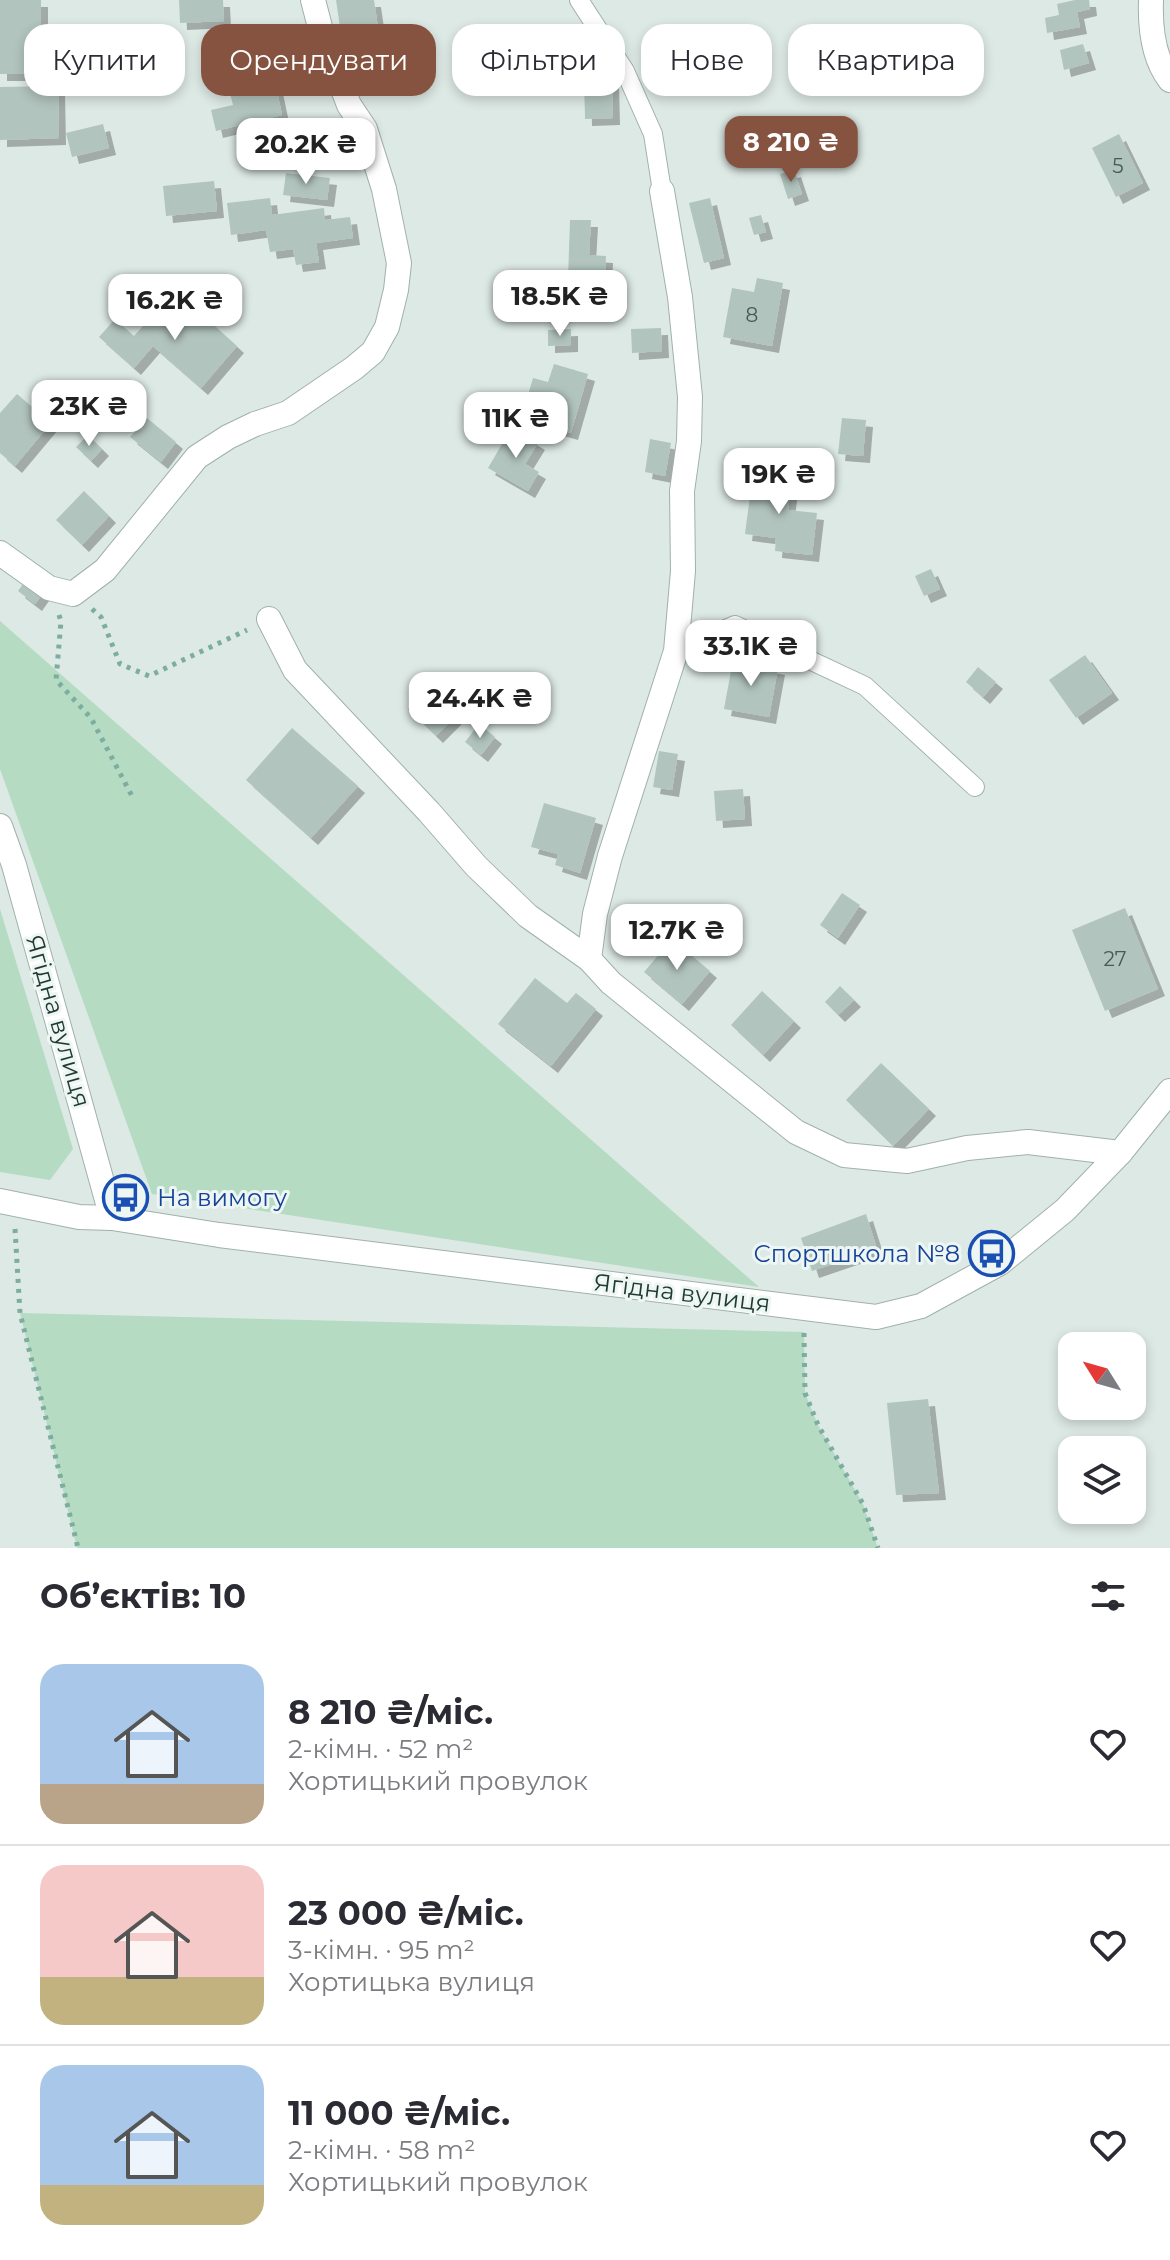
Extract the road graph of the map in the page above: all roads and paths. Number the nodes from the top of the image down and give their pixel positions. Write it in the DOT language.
graph roads {
  1 [pos="313,0"];
  2 [pos="579,0"];
  3 [pos="1151,0"];
  4 [pos="1170,80"];
  5 [pos="662,191"];
  6 [pos="0,553"];
  7 [pos="49,588"];
  8 [pos="101,617"];
  9 [pos="269,619"];
  10 [pos="676,651"];
  11 [pos="975,787"];
  12 [pos="133,798"];
  13 [pos="0,826"];
  14 [pos="589,959"];
  15 [pos="1170,1091"];
  16 [pos="1120,1153"];
  17 [pos="6,1203"];
  18 [pos="112,1218"];
  19 [pos="804,1308"];
  20 [pos="78,1548"];
  21 [pos="878,1548"];
  1 -- 7 [label="street"];
  2 -- 5 [label="lane"];
  3 -- 4 [label="street"];
  5 -- 10 [label="street"];
  6 -- 7 [label="street"];
  7 -- 12 [label="path"];
  8 -- 9 [label="path"];
  9 -- 14 [label="street"];
  10 -- 11 [label="lane"];
  10 -- 14 [label="street"];
  13 -- 18 [label="street, Ягідна вулиця"];
  14 -- 16 [label="street"];
  15 -- 16 [label="street, Ягідна вулиця"];
  16 -- 19 [label="street, Ягідна вулиця"];
  17 -- 18 [label="street, Ягідна вулиця"];
  17 -- 20 [label="path"];
  18 -- 19 [label="street, Ягідна вулиця"];
  19 -- 21 [label="path"];
}
